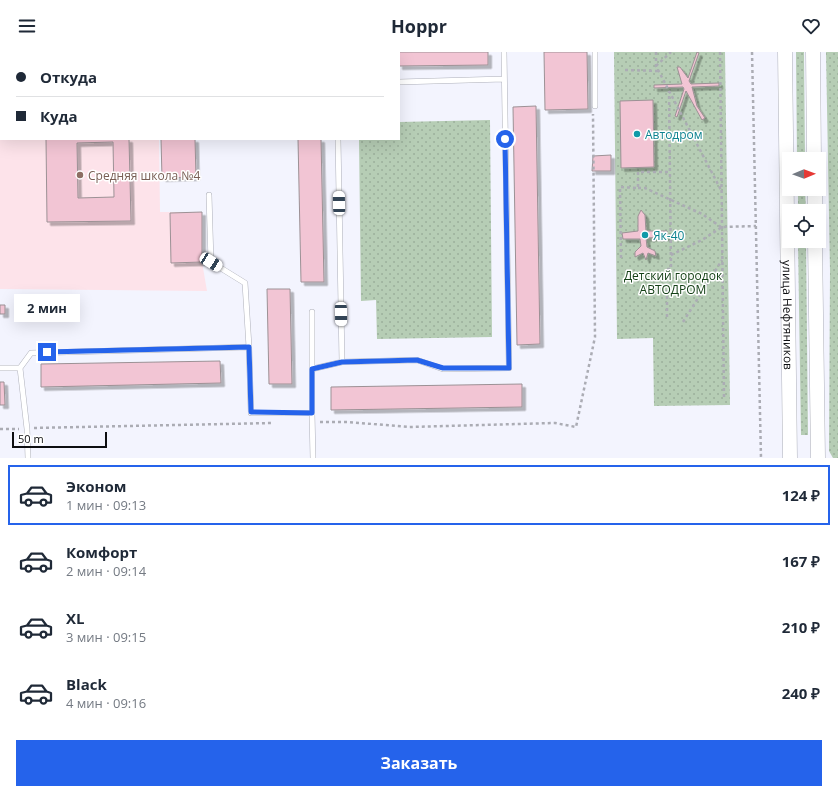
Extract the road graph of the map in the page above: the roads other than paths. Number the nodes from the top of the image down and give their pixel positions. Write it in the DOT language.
graph roads {
  1 [pos="504,52"];
  2 [pos="595,52"];
  3 [pos="785,52"];
  4 [pos="813,52"];
  5 [pos="504,78"];
  6 [pos="400,82"];
  7 [pos="594,107"];
  8 [pos="338,140"];
  9 [pos="814,152"];
  10 [pos="210,195"];
  11 [pos="815,248"];
  12 [pos="312,312"];
  13 [pos="249,347"];
  14 [pos="342,362"];
  15 [pos="0,368"];
  16 [pos="20,368"];
  17 [pos="312,369"];
  18 [pos="312,413"];
  19 [pos="28,458"];
  20 [pos="313,458"];
  21 [pos="790,458"];
  22 [pos="818,458"];
  1 -- 5 [label="lane"];
  2 -- 7 [label="lane"];
  3 -- 21 [label="main road, улица Нефтяников"];
  4 -- 9 [label="main road"];
  5 -- 6 [label="lane"];
  5 -- 14 [label="lane"];
  8 -- 14 [label="lane"];
  10 -- 13 [label="lane"];
  11 -- 22 [label="main road"];
  12 -- 17 [label="lane"];
  13 -- 16 [label="lane"];
  13 -- 18 [label="lane"];
  14 -- 17 [label="lane"];
  15 -- 16 [label="lane"];
  16 -- 19 [label="lane"];
  17 -- 18 [label="lane"];
  18 -- 20 [label="lane"];
}
